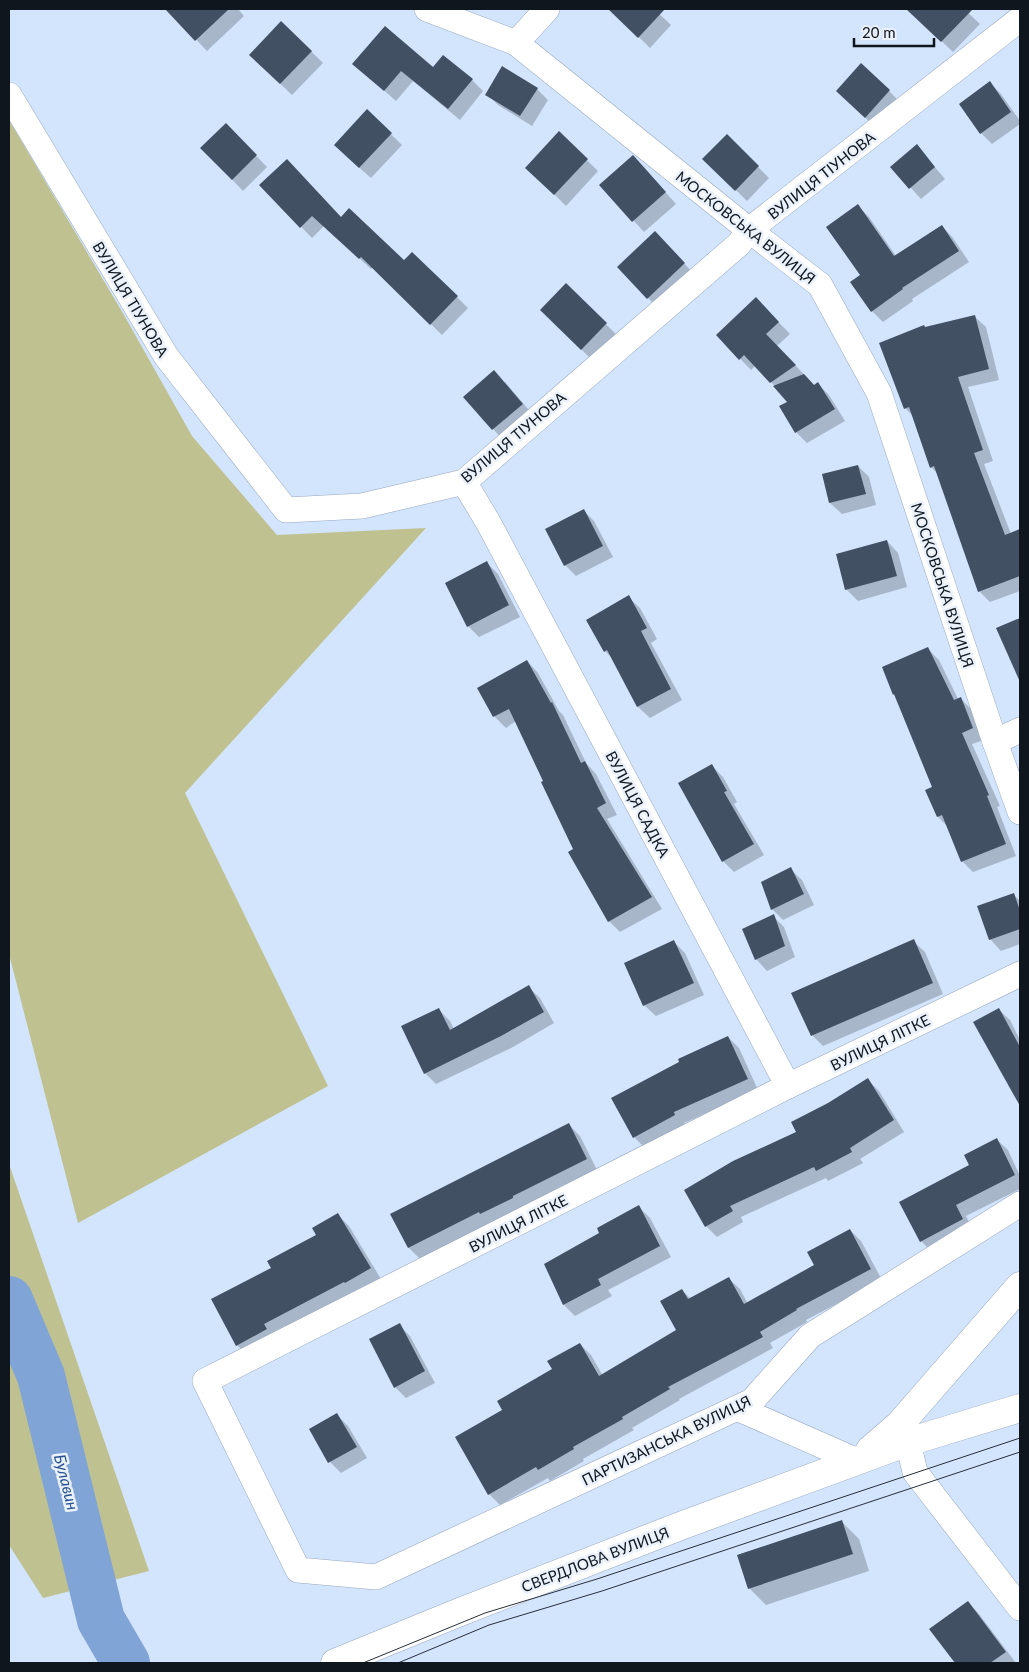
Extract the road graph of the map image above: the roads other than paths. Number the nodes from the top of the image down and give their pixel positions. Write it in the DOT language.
graph roads {
  1 [pos="427,9"];
  2 [pos="547,9"];
  3 [pos="1020,19"];
  4 [pos="516,43"];
  5 [pos="9,94"];
  6 [pos="749,230"];
  7 [pos="464,482"];
  8 [pos="1020,730"];
  9 [pos="994,742"];
  10 [pos="1020,812"];
  11 [pos="1020,974"];
  12 [pos="788,1086"];
  13 [pos="1020,1204"];
  14 [pos="1020,1286"];
  15 [pos="737,1408"];
  16 [pos="1020,1408"];
  17 [pos="908,1442"];
  18 [pos="857,1461"];
  19 [pos="298,1570"];
  20 [pos="1020,1608"];
  21 [pos="335,1663"];
  1 -- 4 [label="street, МОСКОВСЬКА ВУЛИЦЯ"];
  2 -- 4 [label="street"];
  3 -- 6 [label="street, ВУЛИЦЯ ТІУНОВА"];
  4 -- 6 [label="street, МОСКОВСЬКА ВУЛИЦЯ"];
  5 -- 7 [label="street, ВУЛИЦЯ ТІУНОВА"];
  6 -- 7 [label="street, ВУЛИЦЯ ТІУНОВА"];
  6 -- 9 [label="street, МОСКОВСЬКА ВУЛИЦЯ"];
  7 -- 12 [label="street, ВУЛИЦЯ САДКА"];
  8 -- 9 [label="street"];
  9 -- 10 [label="street, МОСКОВСЬКА ВУЛИЦЯ"];
  11 -- 12 [label="street, ВУЛИЦЯ ЛІТКЕ"];
  12 -- 19 [label="street, ВУЛИЦЯ ЛІТКЕ"];
  13 -- 15 [label="street, ПАРТИЗАНСЬКА ВУЛИЦЯ"];
  14 -- 18 [label="street"];
  15 -- 18 [label="street"];
  15 -- 19 [label="street, ПАРТИЗАНСЬКА ВУЛИЦЯ"];
  16 -- 17 [label="street, СВЕРДЛОВА ВУЛИЦЯ"];
  17 -- 18 [label="street, СВЕРДЛОВА ВУЛИЦЯ"];
  17 -- 20 [label="street"];
  18 -- 21 [label="street, СВЕРДЛОВА ВУЛИЦЯ"];
}
